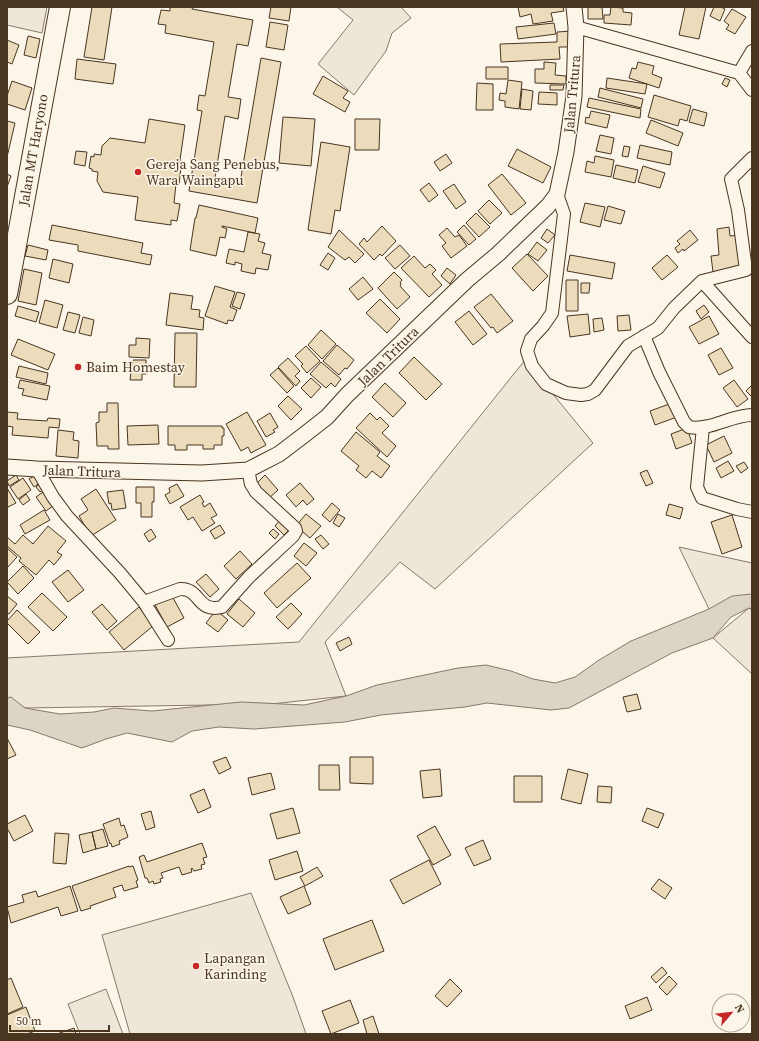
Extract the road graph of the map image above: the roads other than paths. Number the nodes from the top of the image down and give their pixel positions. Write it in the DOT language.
graph roads {
  1 [pos="60,7"];
  2 [pos="574,7"];
  3 [pos="576,27"];
  4 [pos="752,51"];
  5 [pos="739,73"];
  6 [pos="752,90"];
  7 [pos="752,158"];
  8 [pos="557,194"];
  9 [pos="749,270"];
  10 [pos="702,281"];
  11 [pos="7,294"];
  12 [pos="644,336"];
  13 [pos="752,337"];
  14 [pos="752,415"];
  15 [pos="703,426"];
  16 [pos="7,467"];
  17 [pos="37,470"];
  18 [pos="248,470"];
  19 [pos="752,512"];
  20 [pos="144,602"];
  21 [pos="168,640"];
  1 -- 11 [label="highway, Jalan MT Haryono"];
  2 -- 3 [label="street, Jalan Tritura"];
  3 -- 5 [label="street"];
  3 -- 8 [label="street, Jalan Tritura"];
  4 -- 5 [label="street"];
  5 -- 6 [label="street"];
  7 -- 9 [label="street"];
  8 -- 12 [label="street"];
  8 -- 18 [label="street, Jalan Tritura"];
  9 -- 10 [label="street"];
  10 -- 12 [label="street"];
  10 -- 13 [label="street"];
  12 -- 15 [label="street"];
  14 -- 15 [label="street"];
  15 -- 19 [label="street"];
  16 -- 17 [label="street, Jalan Tritura"];
  17 -- 18 [label="street, Jalan Tritura"];
  17 -- 20 [label="street"];
  18 -- 20 [label="street"];
  20 -- 21 [label="street"];
}
